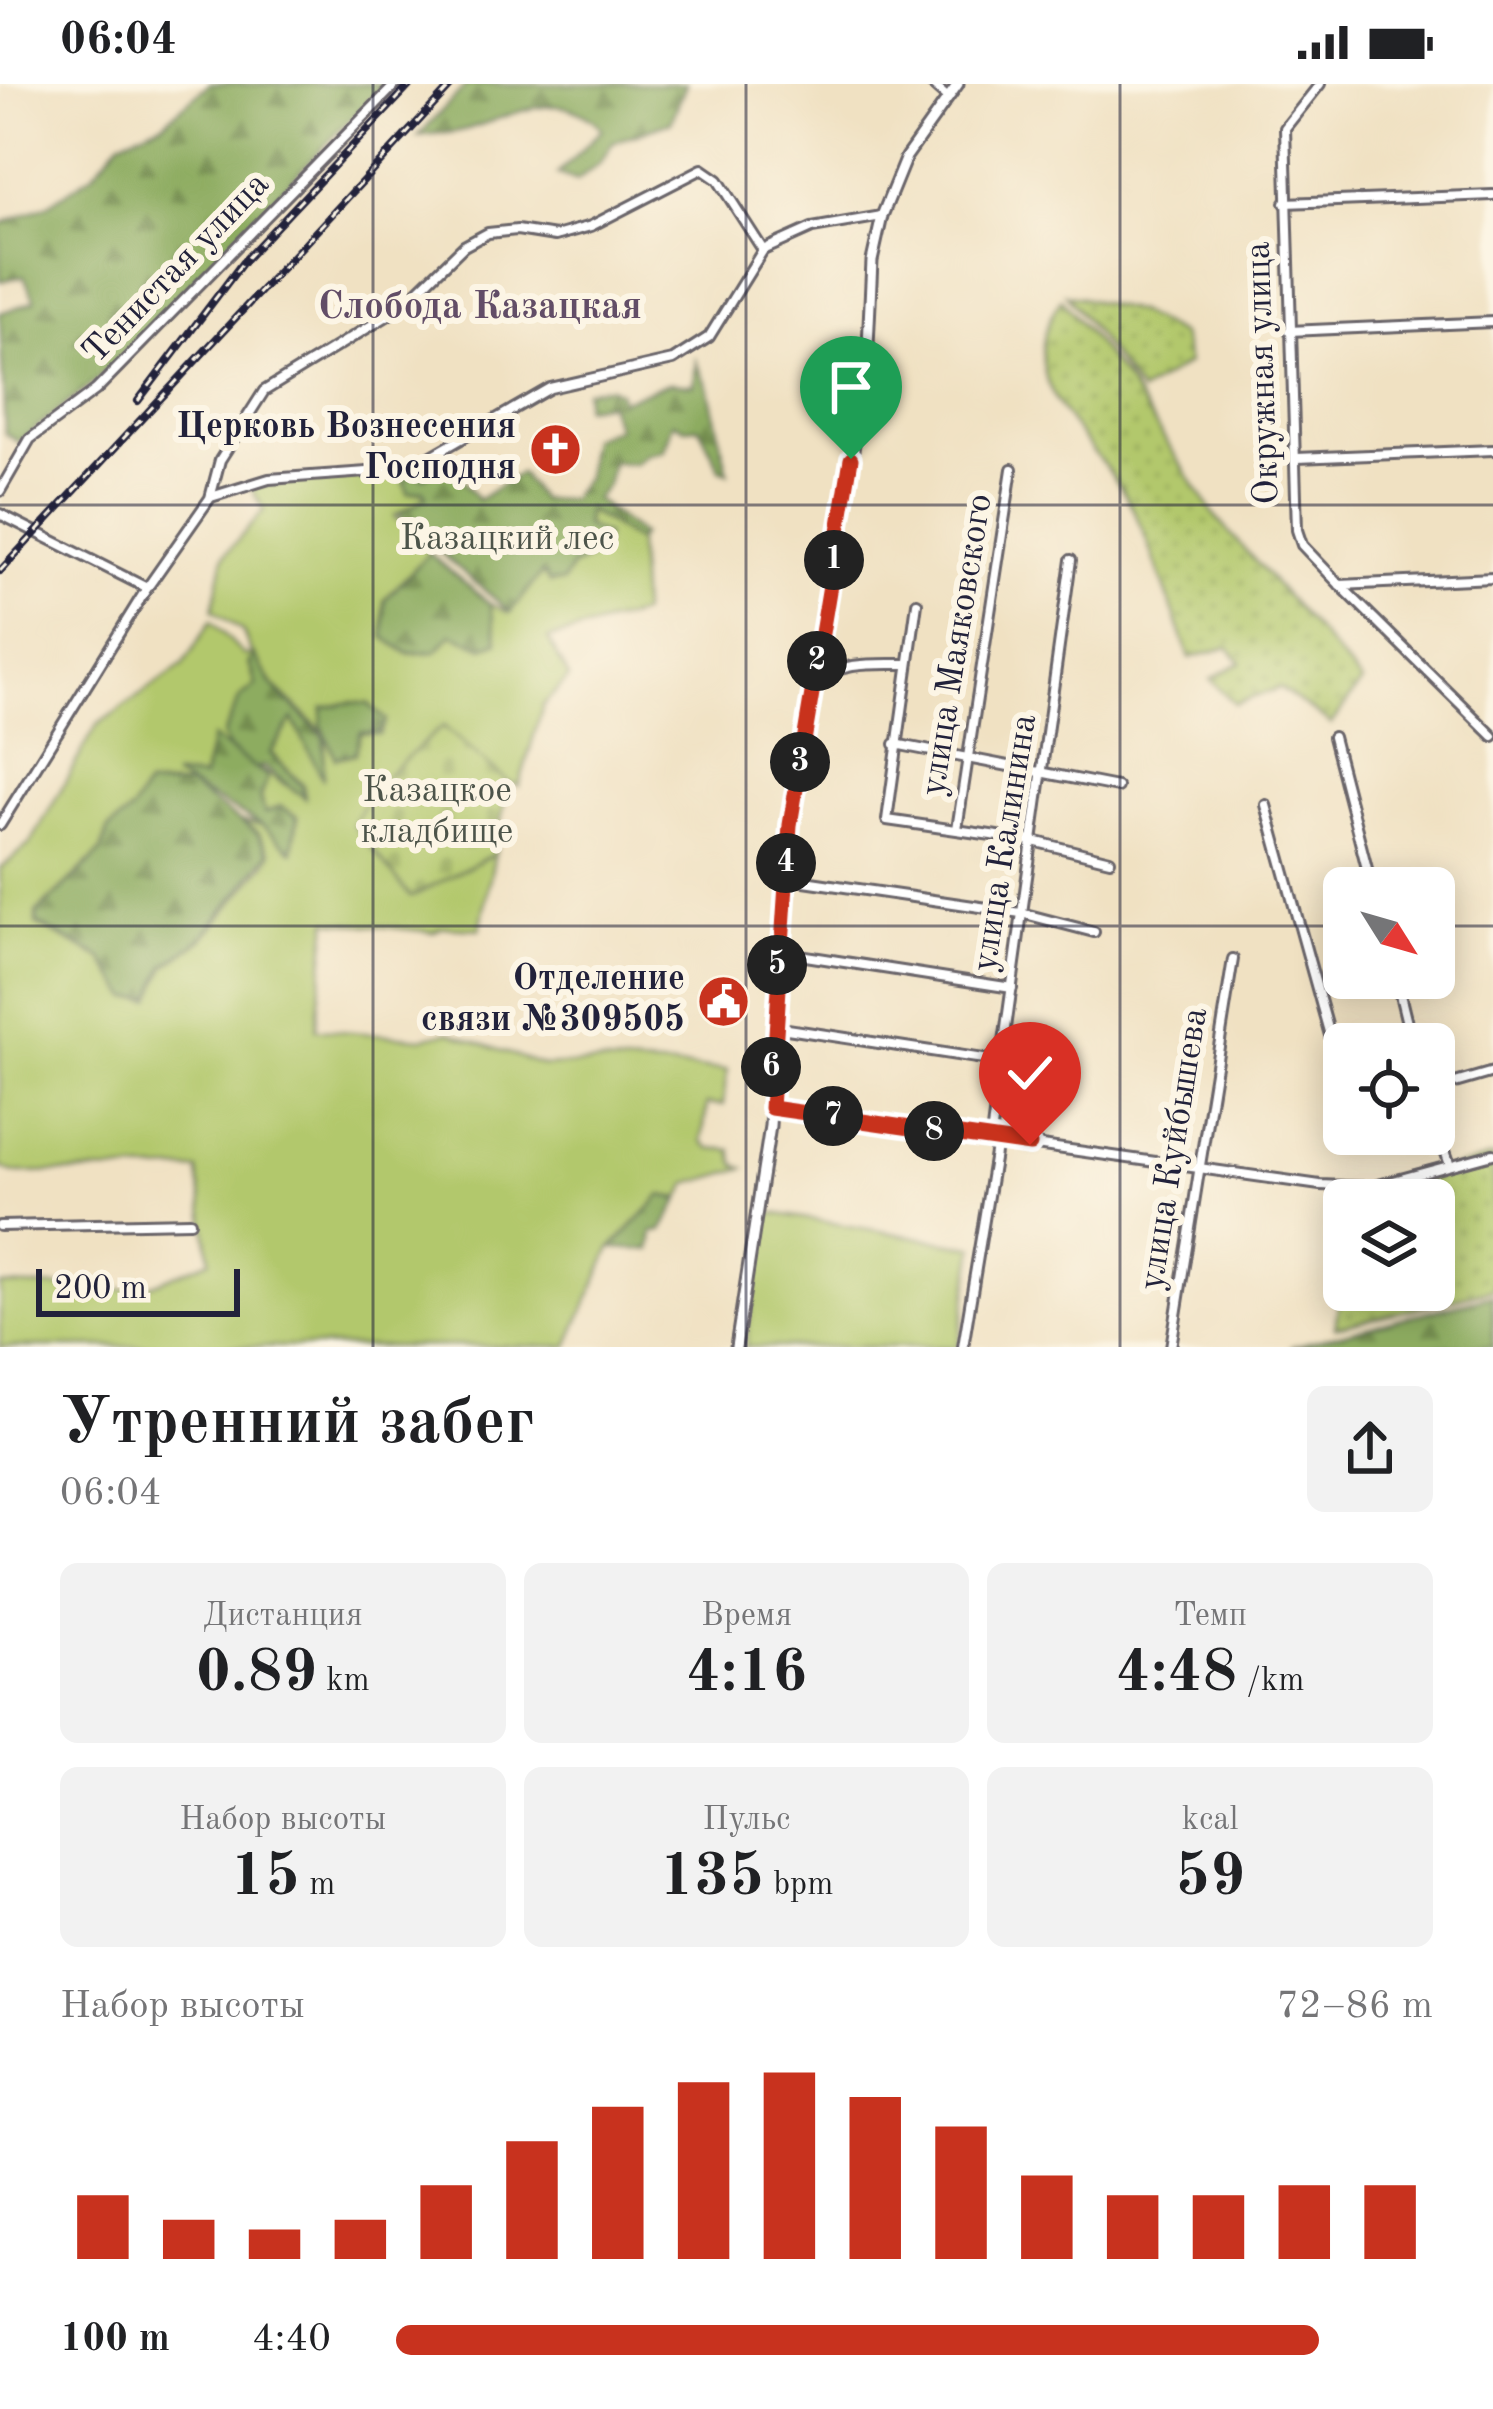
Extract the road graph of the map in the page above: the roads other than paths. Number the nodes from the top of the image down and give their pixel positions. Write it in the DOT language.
graph roads {
  1 [pos="396,84"];
  2 [pos="932,84"];
  3 [pos="958,84"];
  4 [pos="1320,84"];
  5 [pos="948,98"];
  6 [pos="1493,195"];
  7 [pos="1284,203"];
  8 [pos="882,216"];
  9 [pos="763,250"];
  10 [pos="1493,322"];
  11 [pos="1289,331"];
  12 [pos="1493,450"];
  13 [pos="1296,458"];
  14 [pos="1012,469"];
  15 [pos="0,491"];
  16 [pos="210,498"];
  17 [pos="0,514"];
  18 [pos="1071,560"];
  19 [pos="1493,578"];
  20 [pos="1340,585"];
  21 [pos="147,587"];
  22 [pos="917,603"];
  23 [pos="905,664"];
  24 [pos="812,686"];
  25 [pos="1493,736"];
  26 [pos="1333,737"];
  27 [pos="896,744"];
  28 [pos="969,756"];
  29 [pos="1045,777"];
  30 [pos="1117,787"];
  31 [pos="1266,805"];
  32 [pos="0,825"];
  33 [pos="958,829"];
  34 [pos="1033,841"];
  35 [pos="1110,860"];
  36 [pos="1367,867"];
  37 [pos="784,878"];
  38 [pos="1021,913"];
  39 [pos="1094,932"];
  40 [pos="778,952"];
  41 [pos="1233,959"];
  42 [pos="1012,988"];
  43 [pos="1327,1023"];
  44 [pos="773,1027"];
  45 [pos="1003,1062"];
  46 [pos="1493,1072"];
  47 [pos="1455,1083"];
  48 [pos="771,1108"];
  49 [pos="997,1141"];
  50 [pos="1493,1154"];
  51 [pos="1446,1155"];
  52 [pos="1450,1166"];
  53 [pos="1202,1167"];
  54 [pos="190,1222"];
  55 [pos="0,1226"];
  56 [pos="736,1347"];
  57 [pos="963,1347"];
  58 [pos="1171,1347"];
  1 -- 15 [label="street, Тенистая улица"];
  2 -- 5 [label="street"];
  3 -- 5 [label="main road"];
  4 -- 7 [label="street, Окружная улица"];
  5 -- 8 [label="main road"];
  6 -- 7 [label="street"];
  7 -- 11 [label="street, Окружная улица"];
  8 -- 9 [label="street"];
  8 -- 24 [label="main road"];
  9 -- 16 [label="street"];
  9 -- 16 [label="street"];
  10 -- 11 [label="street"];
  11 -- 13 [label="street, Окружная улица"];
  12 -- 13 [label="street"];
  13 -- 20 [label="street, Окружная улица"];
  14 -- 28 [label="street, улица Маяковского"];
  16 -- 21 [label="street"];
  17 -- 21 [label="street"];
  18 -- 29 [label="street, улица Калинина"];
  19 -- 20 [label="street"];
  20 -- 25 [label="street, Окружная улица"];
  21 -- 32 [label="street"];
  22 -- 23 [label="street"];
  23 -- 24 [label="street"];
  23 -- 27 [label="street"];
  24 -- 37 [label="main road"];
  26 -- 36 [label="street"];
  27 -- 28 [label="street"];
  27 -- 33 [label="street"];
  28 -- 29 [label="street"];
  28 -- 33 [label="street, улица Маяковского"];
  29 -- 30 [label="street"];
  29 -- 34 [label="street, улица Калинина"];
  31 -- 43 [label="street"];
  33 -- 34 [label="street"];
  34 -- 35 [label="street"];
  34 -- 38 [label="street, улица Калинина"];
  37 -- 38 [label="street"];
  37 -- 40 [label="main road"];
  38 -- 39 [label="street"];
  38 -- 42 [label="street, улица Калинина"];
  40 -- 42 [label="street"];
  40 -- 44 [label="main road"];
  41 -- 53 [label="street, улица Куйбышева"];
  42 -- 45 [label="street, улица Калинина"];
  44 -- 45 [label="street"];
  44 -- 48 [label="main road"];
  45 -- 49 [label="street, улица Калинина"];
  46 -- 47 [label="street"];
  48 -- 49 [label="street"];
  48 -- 56 [label="main road"];
  49 -- 53 [label="street"];
  49 -- 57 [label="street, улица Калинина"];
  50 -- 52 [label="street"];
  51 -- 52 [label="street"];
  52 -- 53 [label="street"];
  53 -- 58 [label="street, улица Куйбышева"];
  54 -- 55 [label="street"];
}
